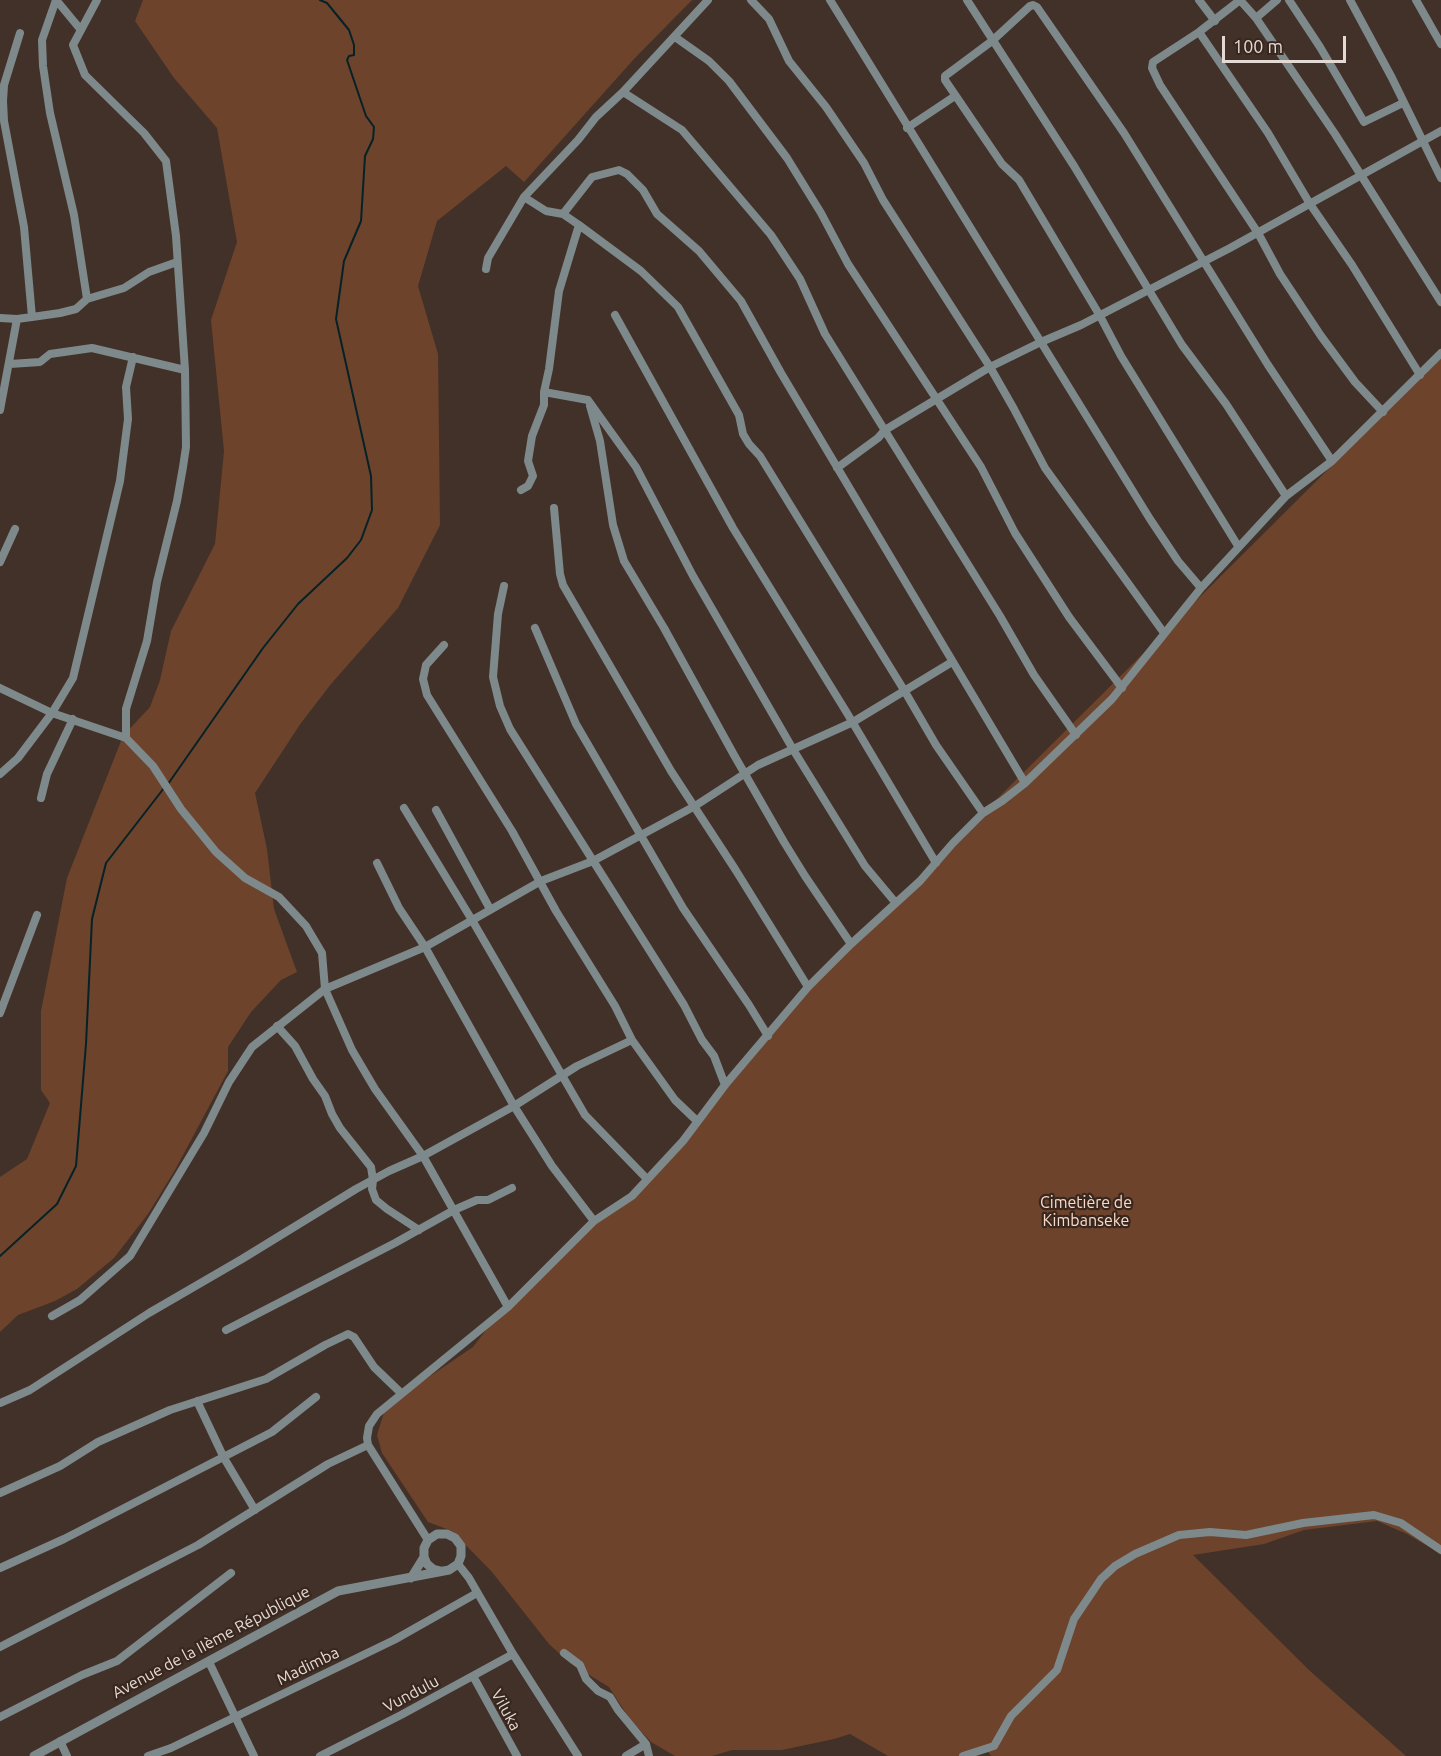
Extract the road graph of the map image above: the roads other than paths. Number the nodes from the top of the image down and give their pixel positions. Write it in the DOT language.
graph roads {
  1 [pos="56,0"];
  2 [pos="97,0"];
  3 [pos="708,0"];
  4 [pos="751,0"];
  5 [pos="830,0"];
  6 [pos="966,0"];
  7 [pos="1199,0"];
  8 [pos="1240,0"];
  9 [pos="1277,0"];
  10 [pos="1289,0"];
  11 [pos="1350,0"];
  12 [pos="1416,0"];
  13 [pos="1256,18"];
  14 [pos="1215,21"];
  15 [pos="81,30"];
  16 [pos="1199,32"];
  17 [pos="20,33"];
  18 [pos="675,37"];
  19 [pos="992,41"];
  20 [pos="1441,44"];
  21 [pos="623,92"];
  22 [pos="955,96"];
  23 [pos="1,101"];
  24 [pos="1403,103"];
  25 [pos="907,128"];
  26 [pos="1441,130"];
  27 [pos="1421,141"];
  28 [pos="1362,175"];
  29 [pos="1441,178"];
  30 [pos="524,197"];
  31 [pos="1310,204"];
  32 [pos="563,214"];
  33 [pos="579,225"];
  34 [pos="1258,233"];
  35 [pos="1205,260"];
  36 [pos="177,262"];
  37 [pos="486,269"];
  38 [pos="1149,291"];
  39 [pos="87,299"];
  40 [pos="1441,302"];
  41 [pos="615,315"];
  42 [pos="1100,316"];
  43 [pos="0,318"];
  44 [pos="32,318"];
  45 [pos="17,319"];
  46 [pos="1041,342"];
  47 [pos="1441,353"];
  48 [pos="133,357"];
  49 [pos="10,364"];
  50 [pos="990,367"];
  51 [pos="185,370"];
  52 [pos="1420,375"];
  53 [pos="544,392"];
  54 [pos="935,399"];
  55 [pos="588,400"];
  56 [pos="0,410"];
  57 [pos="1383,412"];
  58 [pos="885,430"];
  59 [pos="1332,461"];
  60 [pos="837,468"];
  61 [pos="522,490"];
  62 [pos="1286,495"];
  63 [pos="554,508"];
  64 [pos="15,529"];
  65 [pos="1238,546"];
  66 [pos="0,562"];
  67 [pos="504,586"];
  68 [pos="1201,588"];
  69 [pos="535,628"];
  70 [pos="1164,633"];
  71 [pos="444,645"];
  72 [pos="952,662"];
  73 [pos="0,688"];
  74 [pos="1122,688"];
  75 [pos="904,690"];
  76 [pos="52,713"];
  77 [pos="73,719"];
  78 [pos="853,722"];
  79 [pos="1076,735"];
  80 [pos="126,738"];
  81 [pos="794,751"];
  82 [pos="745,772"];
  83 [pos="0,774"];
  84 [pos="1025,783"];
  85 [pos="41,798"];
  86 [pos="695,806"];
  87 [pos="404,808"];
  88 [pos="436,810"];
  89 [pos="983,813"];
  90 [pos="640,835"];
  91 [pos="593,861"];
  92 [pos="377,863"];
  93 [pos="936,863"];
  94 [pos="541,881"];
  95 [pos="895,902"];
  96 [pos="490,909"];
  97 [pos="37,915"];
  98 [pos="472,920"];
  99 [pos="851,944"];
  100 [pos="425,947"];
  101 [pos="808,987"];
  102 [pos="325,989"];
  103 [pos="0,1013"];
  104 [pos="277,1026"];
  105 [pos="768,1036"];
  106 [pos="632,1040"];
  107 [pos="561,1076"];
  108 [pos="725,1085"];
  109 [pos="514,1106"];
  110 [pos="697,1121"];
  111 [pos="423,1156"];
  112 [pos="647,1179"];
  113 [pos="373,1180"];
  114 [pos="512,1188"];
  115 [pos="454,1210"];
  116 [pos="594,1221"];
  117 [pos="419,1230"];
  118 [pos="508,1307"];
  119 [pos="52,1316"];
  120 [pos="226,1330"];
  121 [pos="401,1393"];
  122 [pos="316,1396"];
  123 [pos="197,1401"];
  124 [pos="0,1403"];
  125 [pos="368,1445"];
  126 [pos="225,1458"];
  127 [pos="0,1493"];
  128 [pos="255,1510"];
  129 [pos="428,1540"];
  130 [pos="1441,1550"];
  131 [pos="424,1557"];
  132 [pos="458,1564"];
  133 [pos="0,1568"];
  134 [pos="440,1571"];
  135 [pos="231,1573"];
  136 [pos="411,1578"];
  137 [pos="477,1593"];
  138 [pos="0,1647"];
  139 [pos="564,1653"];
  140 [pos="513,1654"];
  141 [pos="209,1662"];
  142 [pos="472,1676"];
  143 [pos="0,1717"];
  144 [pos="235,1717"];
  145 [pos="60,1741"];
  146 [pos="646,1744"];
  147 [pos="34,1756"];
  148 [pos="67,1756"];
  149 [pos="148,1756"];
  150 [pos="254,1756"];
  151 [pos="320,1756"];
  152 [pos="517,1756"];
  153 [pos="578,1756"];
  154 [pos="626,1756"];
  155 [pos="649,1756"];
  156 [pos="963,1756"];
  1 -- 15 [label="street"];
  1 -- 39 [label="street"];
  2 -- 15 [label="street"];
  3 -- 18 [label="street"];
  4 -- 50 [label="street"];
  5 -- 25 [label="street"];
  6 -- 19 [label="street"];
  7 -- 14 [label="street"];
  8 -- 13 [label="street"];
  8 -- 14 [label="street"];
  9 -- 13 [label="street"];
  10 -- 24 [label="street"];
  11 -- 24 [label="street"];
  12 -- 20 [label="street"];
  13 -- 28 [label="street"];
  14 -- 16 [label="street"];
  15 -- 36 [label="street"];
  16 -- 31 [label="street"];
  16 -- 34 [label="street"];
  17 -- 23 [label="street"];
  18 -- 21 [label="street"];
  18 -- 54 [label="street"];
  19 -- 22 [label="street"];
  19 -- 35 [label="street"];
  19 -- 38 [label="street"];
  21 -- 30 [label="street"];
  21 -- 58 [label="street"];
  22 -- 25 [label="street"];
  22 -- 42 [label="street"];
  23 -- 44 [label="street"];
  24 -- 27 [label="street"];
  25 -- 46 [label="street"];
  26 -- 27 [label="street"];
  27 -- 28 [label="street"];
  27 -- 29 [label="street"];
  28 -- 31 [label="street"];
  28 -- 40 [label="street"];
  30 -- 32 [label="street"];
  30 -- 37 [label="street"];
  31 -- 34 [label="street"];
  31 -- 52 [label="street"];
  32 -- 33 [label="street"];
  32 -- 60 [label="street"];
  33 -- 53 [label="street"];
  33 -- 75 [label="street"];
  34 -- 35 [label="street"];
  34 -- 57 [label="street"];
  35 -- 38 [label="street"];
  35 -- 59 [label="street"];
  36 -- 39 [label="street"];
  36 -- 51 [label="street"];
  38 -- 42 [label="street"];
  38 -- 62 [label="street"];
  39 -- 44 [label="street"];
  41 -- 78 [label="street"];
  42 -- 46 [label="street"];
  42 -- 65 [label="street"];
  43 -- 45 [label="street"];
  44 -- 45 [label="street"];
  45 -- 49 [label="street"];
  46 -- 50 [label="street"];
  46 -- 68 [label="street"];
  47 -- 52 [label="street"];
  48 -- 49 [label="street"];
  48 -- 51 [label="street"];
  48 -- 76 [label="street"];
  49 -- 56 [label="street"];
  50 -- 54 [label="street"];
  50 -- 70 [label="street"];
  51 -- 80 [label="street"];
  52 -- 57 [label="street"];
  53 -- 55 [label="street"];
  53 -- 61 [label="street"];
  54 -- 58 [label="street"];
  54 -- 74 [label="street"];
  55 -- 81 [label="street"];
  55 -- 82 [label="street"];
  57 -- 59 [label="street"];
  58 -- 60 [label="street"];
  58 -- 79 [label="street"];
  59 -- 62 [label="street"];
  60 -- 72 [label="street"];
  62 -- 65 [label="street"];
  63 -- 86 [label="street"];
  64 -- 66 [label="street"];
  65 -- 68 [label="street"];
  67 -- 91 [label="street"];
  68 -- 70 [label="street"];
  69 -- 90 [label="street"];
  70 -- 74 [label="street"];
  71 -- 94 [label="street"];
  72 -- 75 [label="street"];
  72 -- 84 [label="street"];
  73 -- 76 [label="street"];
  74 -- 79 [label="street"];
  75 -- 78 [label="street"];
  75 -- 89 [label="street"];
  76 -- 77 [label="street"];
  76 -- 83 [label="street"];
  77 -- 80 [label="street"];
  77 -- 85 [label="street"];
  78 -- 81 [label="street"];
  78 -- 93 [label="street"];
  79 -- 84 [label="street"];
  80 -- 102 [label="street"];
  81 -- 82 [label="street"];
  81 -- 95 [label="street"];
  82 -- 86 [label="street"];
  82 -- 99 [label="street"];
  84 -- 89 [label="street"];
  86 -- 90 [label="street"];
  86 -- 101 [label="street"];
  87 -- 98 [label="street"];
  88 -- 96 [label="street"];
  89 -- 93 [label="street"];
  90 -- 91 [label="street"];
  90 -- 105 [label="street"];
  91 -- 94 [label="street"];
  91 -- 108 [label="street"];
  92 -- 100 [label="street"];
  93 -- 95 [label="street"];
  94 -- 96 [label="street"];
  94 -- 106 [label="street"];
  95 -- 99 [label="street"];
  96 -- 98 [label="street"];
  97 -- 103 [label="street"];
  98 -- 100 [label="street"];
  98 -- 107 [label="street"];
  99 -- 101 [label="street"];
  100 -- 102 [label="street"];
  100 -- 109 [label="street"];
  101 -- 105 [label="street"];
  102 -- 104 [label="street"];
  102 -- 111 [label="street"];
  104 -- 113 [label="street"];
  104 -- 119 [label="street"];
  105 -- 108 [label="street"];
  106 -- 107 [label="street"];
  106 -- 110 [label="street"];
  107 -- 109 [label="street"];
  107 -- 112 [label="street"];
  108 -- 110 [label="street"];
  109 -- 111 [label="street"];
  109 -- 116 [label="street"];
  110 -- 112 [label="street"];
  111 -- 113 [label="street"];
  111 -- 115 [label="street"];
  112 -- 116 [label="street"];
  113 -- 117 [label="street"];
  113 -- 124 [label="street"];
  114 -- 115 [label="street"];
  115 -- 117 [label="street"];
  115 -- 118 [label="street"];
  116 -- 118 [label="street"];
  117 -- 120 [label="street"];
  118 -- 121 [label="street"];
  121 -- 123 [label="street"];
  121 -- 125 [label="street"];
  122 -- 126 [label="street"];
  123 -- 126 [label="street"];
  123 -- 127 [label="street"];
  125 -- 128 [label="street"];
  125 -- 129 [label="street"];
  126 -- 128 [label="street"];
  126 -- 133 [label="street"];
  128 -- 138 [label="street"];
  129 -- 131 [label="street"];
  129 -- 132 [label="street"];
  130 -- 156 [label="street"];
  131 -- 134 [label="street"];
  131 -- 136 [label="street"];
  132 -- 134 [label="street"];
  132 -- 137 [label="street"];
  134 -- 136 [label="street, Avenue de la IIème République"];
  135 -- 143 [label="street"];
  136 -- 141 [label="street, Avenue de la IIème République"];
  137 -- 140 [label="street"];
  137 -- 144 [label="street, Madimba"];
  139 -- 146 [label="street"];
  140 -- 142 [label="street, Vundulu"];
  140 -- 153 [label="street"];
  141 -- 144 [label="street"];
  141 -- 145 [label="street, Avenue de la IIème République"];
  142 -- 151 [label="street, Vundulu"];
  142 -- 152 [label="street, Viluka"];
  144 -- 149 [label="street, Madimba"];
  144 -- 150 [label="street"];
  145 -- 147 [label="street, Avenue de la IIème République"];
  145 -- 148 [label="street"];
  146 -- 154 [label="street"];
  146 -- 155 [label="street"];
}
